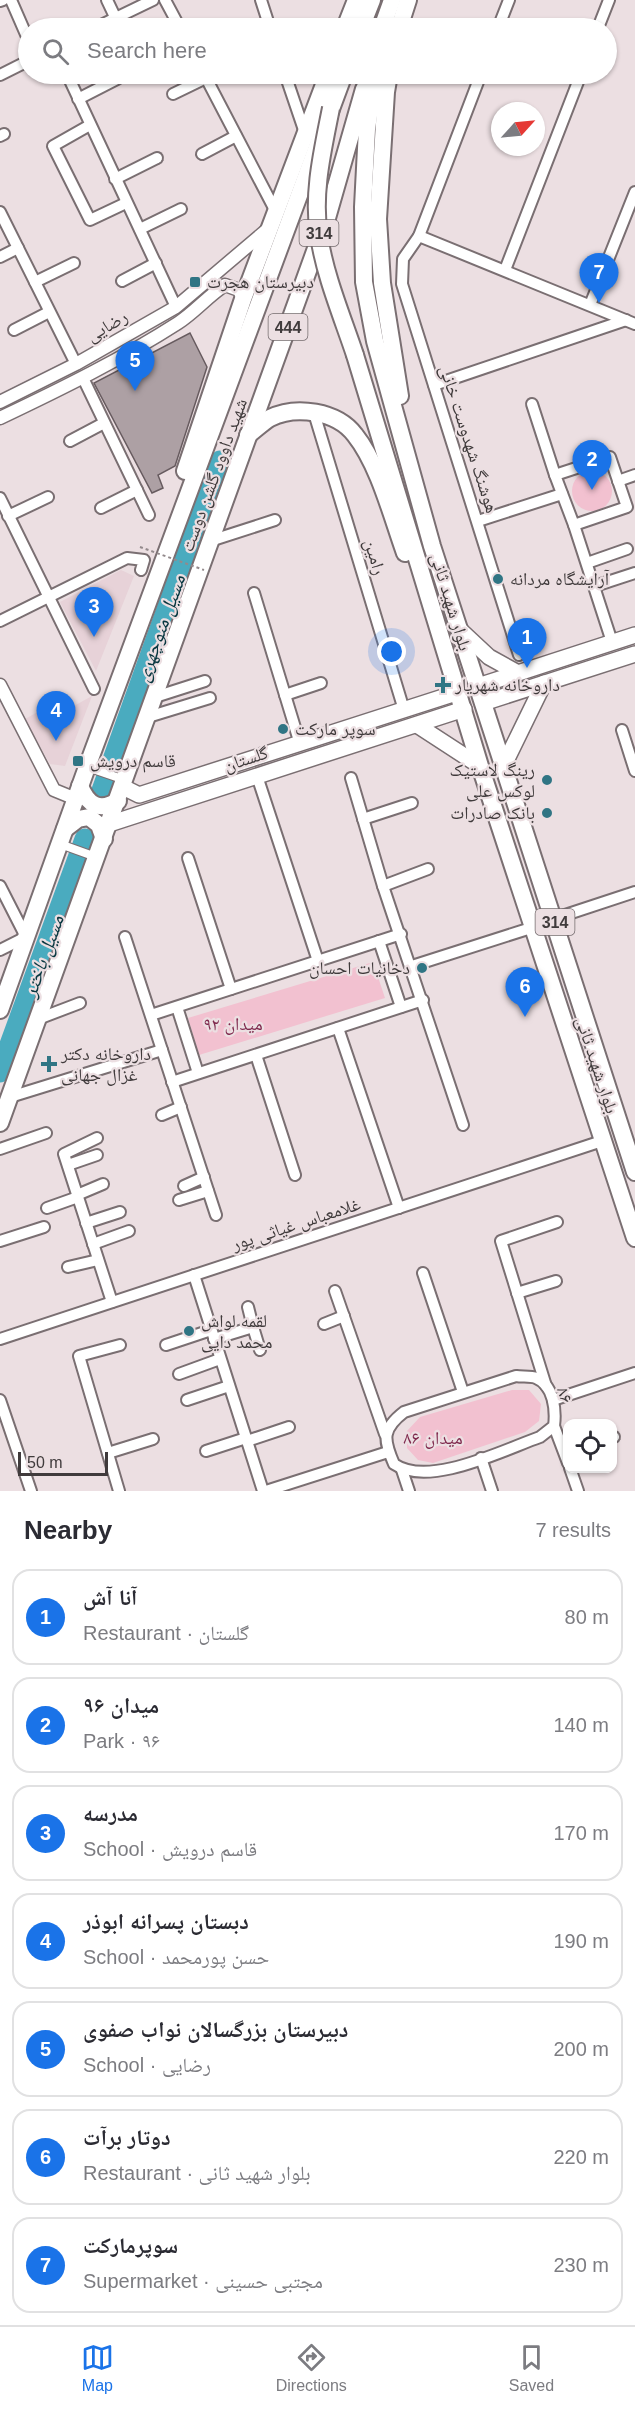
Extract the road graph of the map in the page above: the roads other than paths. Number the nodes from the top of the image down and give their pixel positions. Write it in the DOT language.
graph roads {
  1 [pos="11,0"];
  2 [pos="107,0"];
  3 [pos="153,0"];
  4 [pos="165,0"];
  5 [pos="261,0"];
  6 [pos="356,0"];
  7 [pos="372,0"];
  8 [pos="392,0"];
  9 [pos="408,0"];
  10 [pos="509,0"];
  11 [pos="609,0"];
  12 [pos="19,18"];
  13 [pos="116,18"];
  14 [pos="118,18"];
  15 [pos="175,18"];
  16 [pos="267,18"];
  17 [pos="349,18"];
  18 [pos="365,18"];
  19 [pos="386,18"];
  20 [pos="402,18"];
  21 [pos="502,18"];
  22 [pos="602,18"];
  23 [pos="18,66"];
  24 [pos="0,75"];
  25 [pos="71,84"];
  26 [pos="107,84"];
  27 [pos="191,84"];
  28 [pos="209,84"];
  29 [pos="288,84"];
  30 [pos="324,84"];
  31 [pos="340,84"];
  32 [pos="366,84"];
  33 [pos="374,84"];
  34 [pos="388,84"];
  35 [pos="477,84"];
  36 [pos="577,84"];
  37 [pos="173,94"];
  38 [pos="78,99"];
  39 [pos="331,108"];
  40 [pos="90,125"];
  41 [pos="305,133"];
  42 [pos="236,136"];
  43 [pos="202,154"];
  44 [pos="157,158"];
  45 [pos="115,179"];
  46 [pos="635,192"];
  47 [pos="126,203"];
  48 [pos="181,209"];
  49 [pos="275,210"];
  50 [pos="0,212"];
  51 [pos="270,227"];
  52 [pos="140,229"];
  53 [pos="420,236"];
  54 [pos="18,248"];
  55 [pos="0,256"];
  56 [pos="74,263"];
  57 [pos="156,263"];
  58 [pos="505,270"];
  59 [pos="123,281"];
  60 [pos="35,282"];
  61 [pos="243,299"];
  62 [pos="590,305"];
  63 [pos="176,307"];
  64 [pos="49,312"];
  65 [pos="181,321"];
  66 [pos="630,322"];
  67 [pos="14,330"];
  68 [pos="76,364"];
  69 [pos="83,378"];
  70 [pos="434,385"];
  71 [pos="0,402"];
  72 [pos="532,404"];
  73 [pos="314,413"];
  74 [pos="0,418"];
  75 [pos="104,423"];
  76 [pos="248,435"];
  77 [pos="70,441"];
  78 [pos="555,475"];
  79 [pos="635,475"];
  80 [pos="414,480"];
  81 [pos="618,481"];
  82 [pos="136,490"];
  83 [pos="562,494"];
  84 [pos="48,497"];
  85 [pos="0,498"];
  86 [pos="101,508"];
  87 [pos="149,515"];
  88 [pos="8,516"];
  89 [pos="275,520"];
  90 [pos="478,521"];
  91 [pos="574,525"];
  92 [pos="210,541"];
  93 [pos="627,549"];
  94 [pos="587,563"];
  95 [pos="141,570"];
  96 [pos="635,573"];
  97 [pos="595,586"];
  98 [pos="254,592"];
  99 [pos="49,597"];
  100 [pos="0,621"];
  101 [pos="437,622"];
  102 [pos="459,629"];
  103 [pos="635,635"];
  104 [pos="612,642"];
  105 [pos="635,654"];
  106 [pos="519,655"];
  107 [pos="518,673"];
  108 [pos="205,681"];
  109 [pos="321,683"];
  110 [pos="544,683"];
  111 [pos="0,685"];
  112 [pos="478,686"];
  113 [pos="94,689"];
  114 [pos="459,692"];
  115 [pos="285,695"];
  116 [pos="155,697"];
  117 [pos="210,698"];
  118 [pos="483,703"];
  119 [pos="464,709"];
  120 [pos="404,710"];
  121 [pos="107,713"];
  122 [pos="148,717"];
  123 [pos="417,724"];
  124 [pos="622,730"];
  125 [pos="300,744"];
  126 [pos="504,765"];
  127 [pos="480,766"];
  128 [pos="87,767"];
  129 [pos="635,771"];
  130 [pos="257,776"];
  131 [pos="351,778"];
  132 [pos="122,789"];
  133 [pos="78,792"];
  134 [pos="139,795"];
  135 [pos="412,803"];
  136 [pos="137,815"];
  137 [pos="363,819"];
  138 [pos="107,832"];
  139 [pos="63,836"];
  140 [pos="97,857"];
  141 [pos="188,858"];
  142 [pos="428,869"];
  143 [pos="0,886"];
  144 [pos="383,886"];
  145 [pos="635,892"];
  146 [pos="554,919"];
  147 [pos="531,928"];
  148 [pos="401,934"];
  149 [pos="26,937"];
  150 [pos="125,937"];
  151 [pos="379,941"];
  152 [pos="0,950"];
  153 [pos="318,961"];
  154 [pos="412,966"];
  155 [pos="231,989"];
  156 [pos="423,1000"];
  157 [pos="80,1003"];
  158 [pos="177,1007"];
  159 [pos="401,1007"];
  160 [pos="0,1010"];
  161 [pos="151,1015"];
  162 [pos="38,1019"];
  163 [pos="338,1028"];
  164 [pos="162,1050"];
  165 [pos="256,1054"];
  166 [pos="198,1073"];
  167 [pos="172,1082"];
  168 [pos="10,1097"];
  169 [pos="181,1107"];
  170 [pos="162,1115"];
  171 [pos="0,1124"];
  172 [pos="464,1125"];
  173 [pos="46,1133"];
  174 [pos="97,1138"];
  175 [pos="630,1140"];
  176 [pos="602,1141"];
  177 [pos="0,1149"];
  178 [pos="97,1155"];
  179 [pos="68,1166"];
  180 [pos="635,1172"];
  181 [pos="295,1175"];
  182 [pos="204,1177"];
  183 [pos="103,1184"];
  184 [pos="184,1186"];
  185 [pos="208,1191"];
  186 [pos="77,1196"];
  187 [pos="179,1200"];
  188 [pos="47,1208"];
  189 [pos="399,1208"];
  190 [pos="120,1212"];
  191 [pos="216,1215"];
  192 [pos="558,1222"];
  193 [pos="86,1223"];
  194 [pos="44,1227"];
  195 [pos="129,1231"];
  196 [pos="635,1238"];
  197 [pos="0,1241"];
  198 [pos="93,1244"];
  199 [pos="98,1260"];
  200 [pos="68,1267"];
  201 [pos="423,1273"];
  202 [pos="194,1275"];
  203 [pos="556,1281"];
  204 [pos="335,1291"];
  205 [pos="517,1293"];
  206 [pos="112,1302"];
  207 [pos="248,1307"];
  208 [pos="344,1317"];
  209 [pos="324,1324"];
  210 [pos="253,1327"];
  211 [pos="212,1334"];
  212 [pos="0,1339"];
  213 [pos="120,1345"];
  214 [pos="166,1345"];
  215 [pos="260,1350"];
  216 [pos="220,1359"];
  217 [pos="635,1373"];
  218 [pos="179,1374"];
  219 [pos="229,1386"];
  220 [pos="546,1386"];
  221 [pos="463,1392"];
  222 [pos="0,1400"];
  223 [pos="187,1400"];
  224 [pos="553,1400"];
  225 [pos="554,1426"];
  226 [pos="289,1427"];
  227 [pos="385,1434"];
  228 [pos="153,1439"];
  229 [pos="246,1440"];
  230 [pos="563,1448"];
  231 [pos="206,1451"];
  232 [pos="388,1452"];
  233 [pos="108,1453"];
  234 [pos="481,1458"];
  235 [pos="402,1470"];
  236 [pos="572,1473"];
  237 [pos="31,1491"];
  238 [pos="119,1491"];
  239 [pos="264,1491"];
  240 [pos="409,1491"];
  241 [pos="492,1491"];
  242 [pos="578,1491"];
  1 -- 12 [label="street"];
  2 -- 13 [label="street"];
  3 -- 14 [label="street"];
  4 -- 15 [label="street"];
  5 -- 16 [label="street"];
  6 -- 17 [label="main road"];
  7 -- 18 [label="main road"];
  8 -- 19 [label="main road"];
  9 -- 20 [label="main road"];
  10 -- 21 [label="street"];
  11 -- 22 [label="street"];
  23 -- 24 [label="street"];
  25 -- 38 [label="street"];
  26 -- 38 [label="street"];
  27 -- 37 [label="street"];
  28 -- 42 [label="street"];
  29 -- 41 [label="street"];
  30 -- 41 [label="main road"];
  31 -- 39 [label="main road, شهید داوود گلشن دوست / 444"];
  32 -- 76 [label="main road, شهید داوود گلشن دوست / 444"];
  33 -- 80 [label="main road, بلوار شهید ثانی / 314"];
  34 -- 80 [label="main road"];
  35 -- 53 [label="street, هوشنگ شهدوست خانی"];
  36 -- 58 [label="street"];
  38 -- 40 [label="street"];
  39 -- 101 [label="main road, بلوار شهید ثانی / 314, bridge"];
  39 -- 121 [label="main road, شهید داوود گلشن دوست / 444, bridge"];
  40 -- 45 [label="street"];
  40 -- 47 [label="street"];
  41 -- 49 [label="main road"];
  42 -- 43 [label="street"];
  42 -- 49 [label="street"];
  44 -- 45 [label="street"];
  45 -- 47 [label="street"];
  46 -- 62 [label="street"];
  47 -- 52 [label="street"];
  48 -- 52 [label="street"];
  49 -- 51 [label="main road"];
  50 -- 54 [label="street"];
  51 -- 61 [label="main road"];
  51 -- 63 [label="street, رضایی"];
  52 -- 57 [label="street"];
  53 -- 58 [label="street"];
  53 -- 70 [label="street, هوشنگ شهدوست خانی"];
  54 -- 55 [label="street"];
  54 -- 60 [label="street"];
  56 -- 60 [label="street"];
  57 -- 59 [label="street"];
  57 -- 63 [label="street"];
  58 -- 62 [label="street"];
  60 -- 64 [label="street"];
  61 -- 65 [label="street, رضایی"];
  61 -- 121 [label="main road"];
  62 -- 66 [label="street"];
  63 -- 65 [label="street"];
  63 -- 68 [label="street, رضایی"];
  64 -- 67 [label="street"];
  64 -- 68 [label="street"];
  65 -- 69 [label="street, رضایی"];
  66 -- 70 [label="street"];
  68 -- 69 [label="street"];
  68 -- 71 [label="street, رضایی"];
  69 -- 74 [label="street, رضایی"];
  69 -- 75 [label="street"];
  70 -- 90 [label="street, هوشنگ شهدوست خانی"];
  72 -- 78 [label="street"];
  73 -- 76 [label="main road"];
  73 -- 101 [label="main road"];
  73 -- 120 [label="street, رامین"];
  75 -- 77 [label="street"];
  75 -- 82 [label="street"];
  76 -- 92 [label="main road, شهید داوود گلشن دوست / 444"];
  78 -- 81 [label="street"];
  78 -- 83 [label="street"];
  79 -- 81 [label="street"];
  80 -- 102 [label="main road, بلوار شهید ثانی / 314"];
  81 -- 91 [label="street"];
  82 -- 86 [label="street"];
  82 -- 87 [label="street"];
  83 -- 90 [label="street"];
  83 -- 91 [label="street"];
  84 -- 88 [label="street"];
  85 -- 88 [label="street"];
  88 -- 99 [label="street"];
  89 -- 92 [label="street"];
  90 -- 106 [label="street, هوشنگ شهدوست خانی"];
  91 -- 94 [label="street"];
  92 -- 116 [label="main road, شهید داوود گلشن دوست / 444"];
  93 -- 94 [label="street"];
  94 -- 97 [label="street"];
  95 -- 99 [label="street"];
  96 -- 97 [label="street"];
  97 -- 104 [label="street"];
  98 -- 115 [label="street"];
  99 -- 100 [label="street"];
  99 -- 113 [label="street"];
  101 -- 114 [label="main road, بلوار شهید ثانی / 314"];
  102 -- 107 [label="main road"];
  102 -- 112 [label="main road, بلوار شهید ثانی / 314"];
  103 -- 104 [label="main road"];
  104 -- 107 [label="main road"];
  105 -- 110 [label="main road"];
  107 -- 112 [label="main road"];
  108 -- 116 [label="street"];
  109 -- 115 [label="street"];
  110 -- 118 [label="main road"];
  110 -- 126 [label="main road"];
  111 -- 133 [label="street"];
  112 -- 114 [label="main road"];
  112 -- 118 [label="main road, بلوار شهید ثانی / 314"];
  114 -- 119 [label="main road, بلوار شهید ثانی / 314"];
  114 -- 120 [label="main road, گلستان"];
  115 -- 125 [label="street"];
  116 -- 122 [label="main road, شهید داوود گلشن دوست / 444"];
  117 -- 122 [label="street"];
  118 -- 119 [label="main road"];
  118 -- 126 [label="main road, بلوار شهید ثانی / 314"];
  119 -- 123 [label="main road, گلستان"];
  119 -- 127 [label="main road, بلوار شهید ثانی / 314"];
  120 -- 125 [label="main road, گلستان"];
  121 -- 128 [label="main road, شهید داوود گلشن دوست / 444"];
  122 -- 132 [label="main road, شهید داوود گلشن دوست / 444"];
  123 -- 127 [label="main road"];
  123 -- 130 [label="main road, گلستان"];
  124 -- 129 [label="street"];
  125 -- 134 [label="main road, گلستان"];
  126 -- 146 [label="main road, بلوار شهید ثانی / 314"];
  127 -- 147 [label="main road, بلوار شهید ثانی / 314"];
  128 -- 132 [label="street"];
  128 -- 133 [label="main road, شهید داوود گلشن دوست / 444"];
  130 -- 136 [label="main road, گلستان"];
  130 -- 153 [label="street"];
  131 -- 137 [label="street"];
  132 -- 133 [label="main road"];
  132 -- 134 [label="main road"];
  132 -- 138 [label="main road, شهید داوود گلشن دوست / 444"];
  133 -- 139 [label="main road, 444"];
  134 -- 136 [label="main road"];
  135 -- 137 [label="street"];
  136 -- 138 [label="main road, گلستان"];
  137 -- 144 [label="street"];
  138 -- 139 [label="main road"];
  138 -- 140 [label="main road, شهید داوود گلشن دوست / 444"];
  139 -- 140 [label="street"];
  139 -- 149 [label="main road, 444"];
  140 -- 162 [label="main road, شهید داوود گلشن دوست / 444"];
  141 -- 155 [label="street"];
  142 -- 144 [label="street"];
  143 -- 149 [label="street"];
  144 -- 148 [label="street"];
  145 -- 146 [label="street"];
  146 -- 175 [label="main road, بلوار شهید ثانی / 314"];
  147 -- 154 [label="street"];
  147 -- 176 [label="main road, بلوار شهید ثانی / 314"];
  148 -- 151 [label="street"];
  148 -- 154 [label="street"];
  149 -- 152 [label="street"];
  149 -- 160 [label="main road, 444"];
  150 -- 161 [label="street"];
  151 -- 153 [label="street"];
  151 -- 159 [label="street"];
  153 -- 155 [label="street"];
  154 -- 156 [label="street"];
  155 -- 158 [label="street"];
  156 -- 159 [label="street"];
  156 -- 172 [label="street"];
  157 -- 162 [label="street"];
  158 -- 161 [label="street"];
  158 -- 166 [label="street"];
  159 -- 163 [label="street"];
  161 -- 164 [label="street"];
  162 -- 168 [label="main road, شهید داوود گلشن دوست / 444"];
  163 -- 165 [label="street"];
  163 -- 189 [label="street"];
  164 -- 167 [label="street"];
  164 -- 168 [label="street"];
  165 -- 166 [label="street"];
  165 -- 181 [label="street"];
  166 -- 167 [label="street"];
  167 -- 169 [label="street"];
  168 -- 171 [label="main road, شهید داوود گلشن دوست / 444"];
  169 -- 170 [label="street"];
  169 -- 182 [label="street"];
  173 -- 177 [label="street"];
  174 -- 179 [label="street"];
  175 -- 176 [label="main road"];
  175 -- 180 [label="main road, بلوار شهید ثانی / 314"];
  176 -- 189 [label="street, غلامعباس غیاثی پور"];
  176 -- 196 [label="main road, بلوار شهید ثانی / 314"];
  178 -- 179 [label="street"];
  179 -- 186 [label="street"];
  182 -- 184 [label="street"];
  182 -- 185 [label="street"];
  183 -- 186 [label="street"];
  185 -- 187 [label="street"];
  185 -- 191 [label="street"];
  186 -- 188 [label="street"];
  186 -- 193 [label="street"];
  189 -- 202 [label="street, غلامعباس غیاثی پور"];
  190 -- 193 [label="street"];
  192 -- 205 [label="street"];
  193 -- 198 [label="street"];
  194 -- 197 [label="street"];
  195 -- 198 [label="street"];
  198 -- 199 [label="street"];
  199 -- 200 [label="street"];
  199 -- 206 [label="street"];
  201 -- 221 [label="street"];
  202 -- 206 [label="street, غلامعباس غیاثی پور"];
  202 -- 211 [label="street"];
  203 -- 205 [label="street"];
  204 -- 208 [label="street"];
  205 -- 220 [label="street"];
  206 -- 212 [label="street, غلامعباس غیاثی پور"];
  207 -- 210 [label="street"];
  208 -- 209 [label="street"];
  208 -- 227 [label="street"];
  210 -- 211 [label="street"];
  210 -- 215 [label="street"];
  211 -- 214 [label="street"];
  211 -- 216 [label="street"];
  213 -- 233 [label="street"];
  216 -- 218 [label="street"];
  216 -- 219 [label="street"];
  217 -- 224 [label="street"];
  219 -- 223 [label="street"];
  219 -- 229 [label="street"];
  220 -- 221 [label="street, ۸۶"];
  220 -- 224 [label="street, ۸۶"];
  221 -- 227 [label="street, ۸۶"];
  222 -- 237 [label="street"];
  224 -- 225 [label="street, ۸۶"];
  225 -- 230 [label="street"];
  225 -- 234 [label="street, ۸۶"];
  226 -- 229 [label="street"];
  227 -- 232 [label="street"];
  228 -- 233 [label="street"];
  229 -- 231 [label="street"];
  229 -- 239 [label="street"];
  232 -- 235 [label="street"];
  232 -- 239 [label="street"];
  233 -- 238 [label="street"];
  234 -- 235 [label="street, ۸۶"];
  234 -- 241 [label="street"];
  235 -- 240 [label="street"];
  236 -- 242 [label="street"];
}
